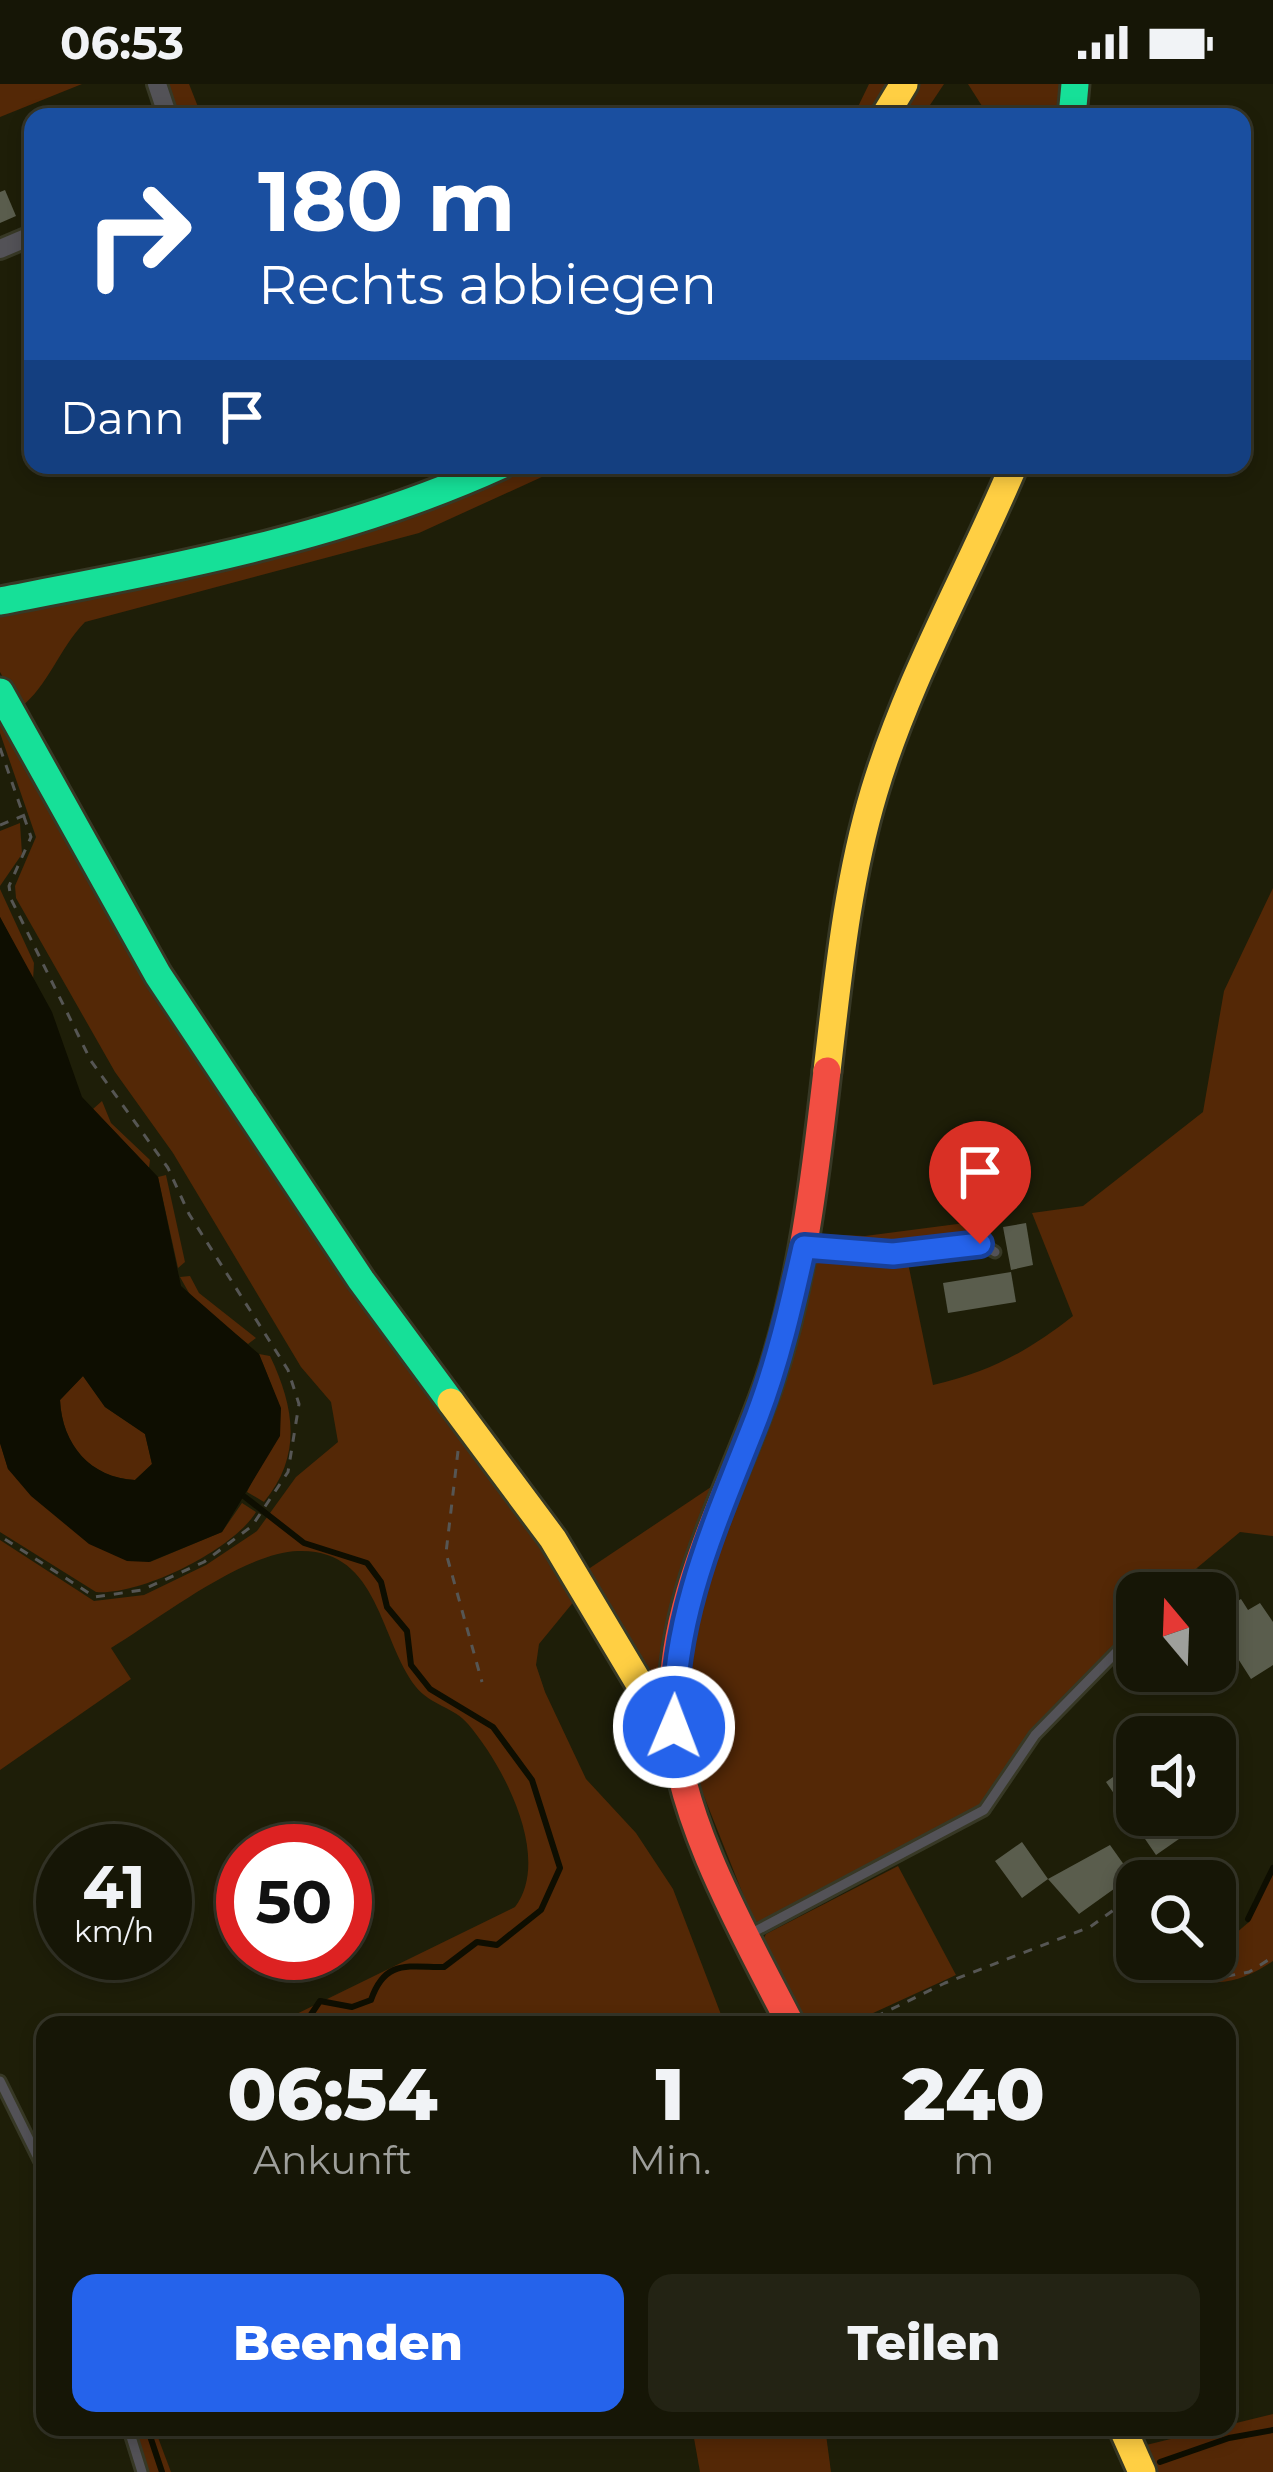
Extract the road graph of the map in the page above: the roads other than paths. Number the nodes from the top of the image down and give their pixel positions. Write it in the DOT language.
graph roads {
  1 [pos="476,474"];
  2 [pos="1010,474"];
  3 [pos="0,601"];
  4 [pos="0,692"];
  5 [pos="804,1247"];
  6 [pos="995,1252"];
  7 [pos="1116,1653"];
  8 [pos="674,1727"];
  9 [pos="748,1935"];
  10 [pos="787,2016"];
  11 [pos="0,2081"];
  12 [pos="36,2154"];
  13 [pos="131,2436"];
  14 [pos="1125,2436"];
  15 [pos="142,2472"];
  16 [pos="1142,2472"];
  1 -- 3 [label="main road"];
  2 -- 5 [label="main road"];
  4 -- 8 [label="main road"];
  5 -- 6 [label="lane"];
  5 -- 8 [label="main road"];
  7 -- 9 [label="lane"];
  8 -- 9 [label="main road"];
  9 -- 10 [label="main road"];
  11 -- 12 [label="lane"];
  13 -- 15 [label="lane"];
  14 -- 16 [label="main road"];
}
